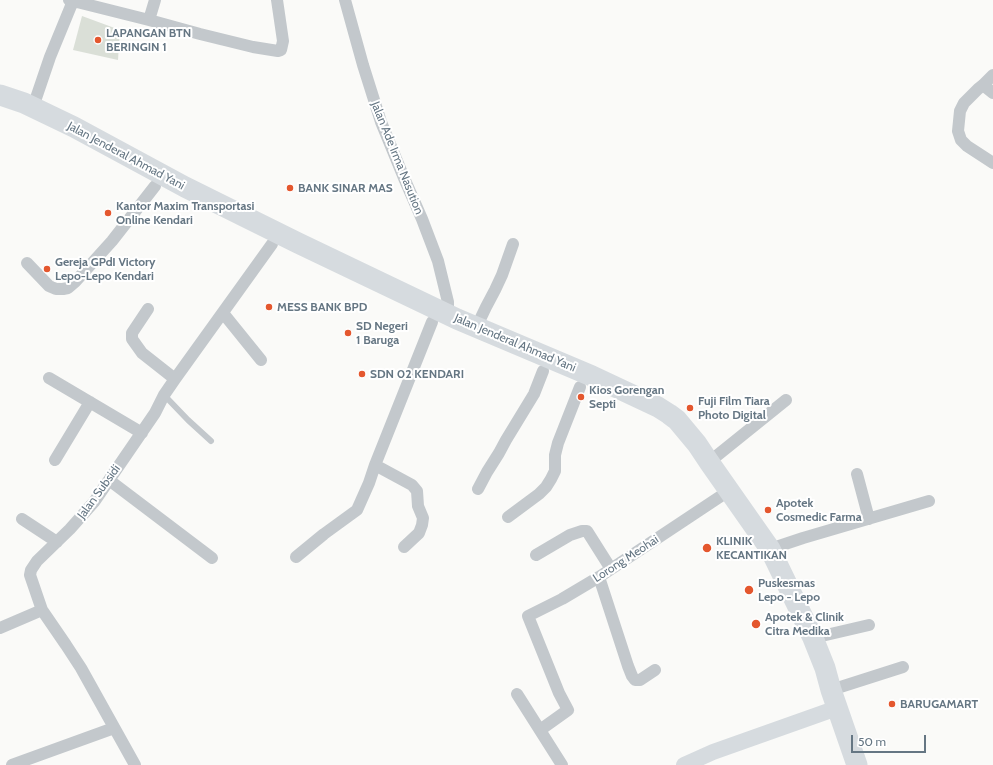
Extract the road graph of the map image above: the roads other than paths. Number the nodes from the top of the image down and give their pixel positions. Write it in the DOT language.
graph roads {
  1 [pos="155,0"];
  2 [pos="277,0"];
  3 [pos="345,0"];
  4 [pos="71,1"];
  5 [pos="149,20"];
  6 [pos="993,75"];
  7 [pos="988,89"];
  8 [pos="0,95"];
  9 [pos="33,107"];
  10 [pos="0,110"];
  11 [pos="113,155"];
  12 [pos="993,163"];
  13 [pos="158,180"];
  14 [pos="188,195"];
  15 [pos="272,244"];
  16 [pos="513,244"];
  17 [pos="27,263"];
  18 [pos="148,309"];
  19 [pos="223,313"];
  20 [pos="440,318"];
  21 [pos="476,328"];
  22 [pos="261,360"];
  23 [pos="543,371"];
  24 [pos="49,378"];
  25 [pos="175,379"];
  26 [pos="580,387"];
  27 [pos="164,395"];
  28 [pos="786,400"];
  29 [pos="90,402"];
  30 [pos="142,432"];
  31 [pos="211,442"];
  32 [pos="55,460"];
  33 [pos="708,462"];
  34 [pos="375,465"];
  35 [pos="857,474"];
  36 [pos="109,480"];
  37 [pos="478,489"];
  38 [pos="721,496"];
  39 [pos="929,501"];
  40 [pos="508,517"];
  41 [pos="22,519"];
  42 [pos="869,519"];
  43 [pos="57,542"];
  44 [pos="404,547"];
  45 [pos="770,548"];
  46 [pos="536,555"];
  47 [pos="296,557"];
  48 [pos="212,558"];
  49 [pos="611,569"];
  50 [pos="599,577"];
  51 [pos="42,610"];
  52 [pos="868,625"];
  53 [pos="0,628"];
  54 [pos="813,638"];
  55 [pos="903,667"];
  56 [pos="655,670"];
  57 [pos="517,694"];
  58 [pos="831,704"];
  59 [pos="114,728"];
  60 [pos="540,730"];
  61 [pos="12,765"];
  62 [pos="135,765"];
  63 [pos="562,765"];
  64 [pos="684,765"];
  65 [pos="843,765"];
  66 [pos="856,765"];
  1 -- 5 [label="street"];
  2 -- 5 [label="street"];
  3 -- 20 [label="street, Jalan Ade Irma Nasution"];
  4 -- 5 [label="street"];
  4 -- 9 [label="street"];
  6 -- 7 [label="street"];
  7 -- 12 [label="street"];
  8 -- 9 [label="highway, Jalan Jenderal Ahmad Yani"];
  9 -- 11 [label="highway, Jalan Jenderal Ahmad Yani"];
  10 -- 11 [label="highway, Jalan Jenderal Ahmad Yani"];
  11 -- 13 [label="highway, Jalan Jenderal Ahmad Yani"];
  13 -- 14 [label="highway, Jalan Jenderal Ahmad Yani"];
  13 -- 17 [label="street"];
  14 -- 15 [label="highway, Jalan Jenderal Ahmad Yani"];
  14 -- 20 [label="highway, Jalan Jenderal Ahmad Yani"];
  15 -- 19 [label="street, Jalan Subsidi"];
  15 -- 20 [label="highway, Jalan Jenderal Ahmad Yani"];
  16 -- 21 [label="street"];
  18 -- 25 [label="street"];
  19 -- 22 [label="street"];
  19 -- 25 [label="street, Jalan Subsidi"];
  20 -- 21 [label="highway, Jalan Jenderal Ahmad Yani"];
  20 -- 23 [label="highway, Jalan Jenderal Ahmad Yani"];
  20 -- 34 [label="street"];
  21 -- 33 [label="highway, Jalan Jenderal Ahmad Yani"];
  23 -- 26 [label="highway, Jalan Jenderal Ahmad Yani"];
  23 -- 37 [label="street"];
  24 -- 29 [label="street"];
  25 -- 27 [label="street, Jalan Subsidi"];
  26 -- 38 [label="highway, Jalan Jenderal Ahmad Yani"];
  26 -- 40 [label="street"];
  27 -- 30 [label="street, Jalan Subsidi"];
  27 -- 31 [label="lane"];
  28 -- 33 [label="street"];
  29 -- 30 [label="street"];
  29 -- 32 [label="street"];
  30 -- 36 [label="street, Jalan Subsidi"];
  33 -- 45 [label="highway, Jalan Jenderal Ahmad Yani"];
  34 -- 44 [label="street"];
  34 -- 47 [label="street"];
  35 -- 42 [label="street"];
  36 -- 43 [label="street, Jalan Subsidi"];
  36 -- 48 [label="street"];
  38 -- 49 [label="street, Lorong Meohai"];
  38 -- 58 [label="highway, Jalan Jenderal Ahmad Yani"];
  39 -- 42 [label="street"];
  41 -- 43 [label="street"];
  42 -- 45 [label="street"];
  43 -- 51 [label="street, Jalan Subsidi"];
  45 -- 54 [label="highway, Jalan Jenderal Ahmad Yani"];
  46 -- 49 [label="street"];
  49 -- 50 [label="street, Lorong Meohai"];
  50 -- 56 [label="street"];
  50 -- 60 [label="street, Lorong Meohai"];
  51 -- 53 [label="street"];
  51 -- 59 [label="street, Jalan Subsidi"];
  52 -- 54 [label="street"];
  54 -- 58 [label="highway, Jalan Jenderal Ahmad Yani"];
  55 -- 58 [label="street"];
  57 -- 60 [label="street"];
  58 -- 64 [label="street"];
  58 -- 65 [label="highway, Jalan Jenderal Ahmad Yani"];
  58 -- 66 [label="highway, Jalan Jenderal Ahmad Yani"];
  59 -- 61 [label="street"];
  59 -- 62 [label="street, Jalan Subsidi"];
  60 -- 63 [label="street"];
}
